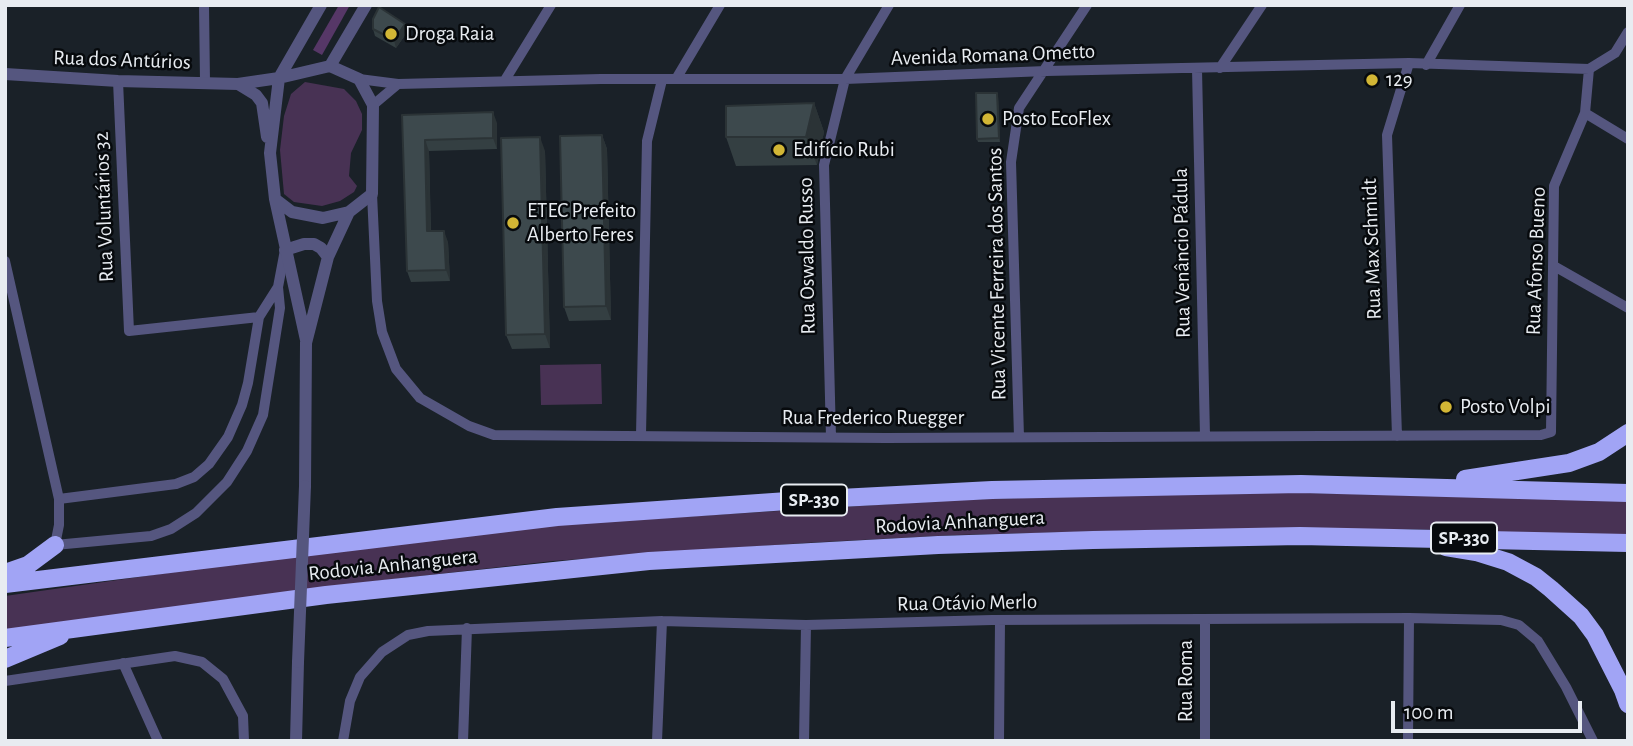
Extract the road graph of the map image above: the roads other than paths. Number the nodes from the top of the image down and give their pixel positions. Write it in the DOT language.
graph roads {
  1 [pos="204,5"];
  2 [pos="321,5"];
  3 [pos="366,5"];
  4 [pos="551,5"];
  5 [pos="720,5"];
  6 [pos="889,5"];
  7 [pos="1087,5"];
  8 [pos="1262,5"];
  9 [pos="1460,5"];
  10 [pos="1628,32"];
  11 [pos="1409,63"];
  12 [pos="1426,65"];
  13 [pos="330,66"];
  14 [pos="1220,68"];
  15 [pos="1197,69"];
  16 [pos="1589,69"];
  17 [pos="1046,71"];
  18 [pos="5,74"];
  19 [pos="279,78"];
  20 [pos="359,79"];
  21 [pos="676,79"];
  22 [pos="845,79"];
  23 [pos="505,80"];
  24 [pos="662,80"];
  25 [pos="118,81"];
  26 [pos="205,82"];
  27 [pos="398,83"];
  28 [pos="238,84"];
  29 [pos="373,104"];
  30 [pos="1585,113"];
  31 [pos="1628,139"];
  32 [pos="270,153"];
  33 [pos="372,194"];
  34 [pos="275,199"];
  35 [pos="349,212"];
  36 [pos="285,250"];
  37 [pos="328,257"];
  38 [pos="5,261"];
  39 [pos="1554,266"];
  40 [pos="7,279"];
  41 [pos="278,287"];
  42 [pos="1628,308"];
  43 [pos="259,317"];
  44 [pos="306,343"];
  45 [pos="1551,432"];
  46 [pos="1628,433"];
  47 [pos="641,435"];
  48 [pos="1205,436"];
  49 [pos="1397,436"];
  50 [pos="831,437"];
  51 [pos="1019,437"];
  52 [pos="1422,486"];
  53 [pos="1628,493"];
  54 [pos="59,499"];
  55 [pos="1300,536"];
  56 [pos="1628,543"];
  57 [pos="55,545"];
  58 [pos="5,573"];
  59 [pos="5,584"];
  60 [pos="1409,618"];
  61 [pos="662,621"];
  62 [pos="1000,621"];
  63 [pos="1205,621"];
  64 [pos="89,625"];
  65 [pos="806,625"];
  66 [pos="467,628"];
  67 [pos="5,638"];
  68 [pos="5,659"];
  69 [pos="123,663"];
  70 [pos="5,681"];
  71 [pos="1628,704"];
  72 [pos="158,741"];
  73 [pos="244,741"];
  74 [pos="296,741"];
  75 [pos="343,741"];
  76 [pos="463,741"];
  77 [pos="657,741"];
  78 [pos="804,741"];
  79 [pos="999,741"];
  80 [pos="1205,741"];
  81 [pos="1408,741"];
  82 [pos="1593,741"];
  1 -- 26 [label="street"];
  2 -- 19 [label="street"];
  3 -- 13 [label="street"];
  4 -- 23 [label="street"];
  5 -- 21 [label="street"];
  6 -- 22 [label="street, Rua Oswaldo Russo"];
  7 -- 17 [label="street, Rua Vicente Ferreira dos Santos"];
  8 -- 14 [label="street"];
  9 -- 12 [label="street"];
  10 -- 16 [label="street"];
  11 -- 12 [label="street, Avenida Romana Ometto"];
  11 -- 14 [label="street, Avenida Romana Ometto"];
  11 -- 49 [label="street, Rua Max Schmidt"];
  12 -- 16 [label="street, Avenida Romana Ometto"];
  13 -- 19 [label="street"];
  13 -- 20 [label="street"];
  14 -- 15 [label="street, Avenida Romana Ometto"];
  15 -- 17 [label="street, Avenida Romana Ometto"];
  15 -- 48 [label="street, Rua Venâncio Pádula"];
  16 -- 30 [label="street, Rua Afonso Bueno"];
  17 -- 22 [label="street, Avenida Romana Ometto"];
  17 -- 51 [label="street, Rua Vicente Ferreira dos Santos"];
  18 -- 25 [label="street, Rua dos Antúrios"];
  19 -- 28 [label="street, Rua dos Antúrios"];
  19 -- 32 [label="street"];
  20 -- 27 [label="street, Avenida Romana Ometto"];
  20 -- 29 [label="street"];
  21 -- 22 [label="street, Avenida Romana Ometto"];
  21 -- 24 [label="street, Avenida Romana Ometto"];
  22 -- 50 [label="street, Rua Oswaldo Russo"];
  23 -- 24 [label="street, Avenida Romana Ometto"];
  23 -- 27 [label="street, Avenida Romana Ometto"];
  24 -- 47 [label="street"];
  25 -- 26 [label="street, Rua dos Antúrios"];
  25 -- 43 [label="street, Rua Voluntários 32"];
  26 -- 28 [label="street, Rua dos Antúrios"];
  27 -- 29 [label="street"];
  28 -- 32 [label="street"];
  29 -- 33 [label="street"];
  30 -- 31 [label="street"];
  30 -- 39 [label="street, Rua Afonso Bueno"];
  32 -- 34 [label="street"];
  33 -- 35 [label="street"];
  33 -- 47 [label="street, Rua Frederico Ruegger"];
  34 -- 35 [label="street"];
  34 -- 36 [label="street"];
  35 -- 37 [label="street"];
  36 -- 37 [label="street"];
  36 -- 41 [label="street"];
  36 -- 44 [label="street"];
  37 -- 44 [label="street"];
  38 -- 40 [label="street"];
  39 -- 42 [label="street"];
  39 -- 45 [label="street, Rua Afonso Bueno"];
  40 -- 54 [label="street"];
  41 -- 43 [label="street"];
  41 -- 57 [label="street"];
  43 -- 54 [label="street"];
  44 -- 74 [label="street, bridge"];
  45 -- 49 [label="street, Rua Frederico Ruegger"];
  46 -- 52 [label="highway"];
  47 -- 50 [label="street, Rua Frederico Ruegger"];
  48 -- 49 [label="street, Rua Frederico Ruegger"];
  48 -- 51 [label="street, Rua Frederico Ruegger"];
  50 -- 51 [label="street, Rua Frederico Ruegger"];
  52 -- 53 [label="highway, Rodovia Anhanguera / SP-330"];
  52 -- 59 [label="highway, Rodovia Anhanguera / SP-330"];
  54 -- 57 [label="street"];
  55 -- 56 [label="highway, Rodovia Anhanguera / SP-330"];
  55 -- 64 [label="highway, Rodovia Anhanguera / SP-330"];
  55 -- 71 [label="highway"];
  57 -- 58 [label="highway"];
  60 -- 63 [label="street, Rua Otávio Merlo"];
  60 -- 81 [label="street"];
  60 -- 82 [label="street, Rua Otávio Merlo"];
  61 -- 65 [label="street, Rua Otávio Merlo"];
  61 -- 66 [label="street, Rua Otávio Merlo"];
  61 -- 77 [label="street"];
  62 -- 63 [label="street, Rua Otávio Merlo"];
  62 -- 65 [label="street, Rua Otávio Merlo"];
  62 -- 79 [label="street"];
  63 -- 80 [label="street, Rua Roma"];
  64 -- 67 [label="highway, Rodovia Anhanguera / SP-330"];
  64 -- 68 [label="highway"];
  65 -- 78 [label="street"];
  66 -- 75 [label="street, Rua Otávio Merlo"];
  66 -- 76 [label="street"];
  69 -- 70 [label="street"];
  69 -- 72 [label="street"];
  69 -- 73 [label="street"];
}
